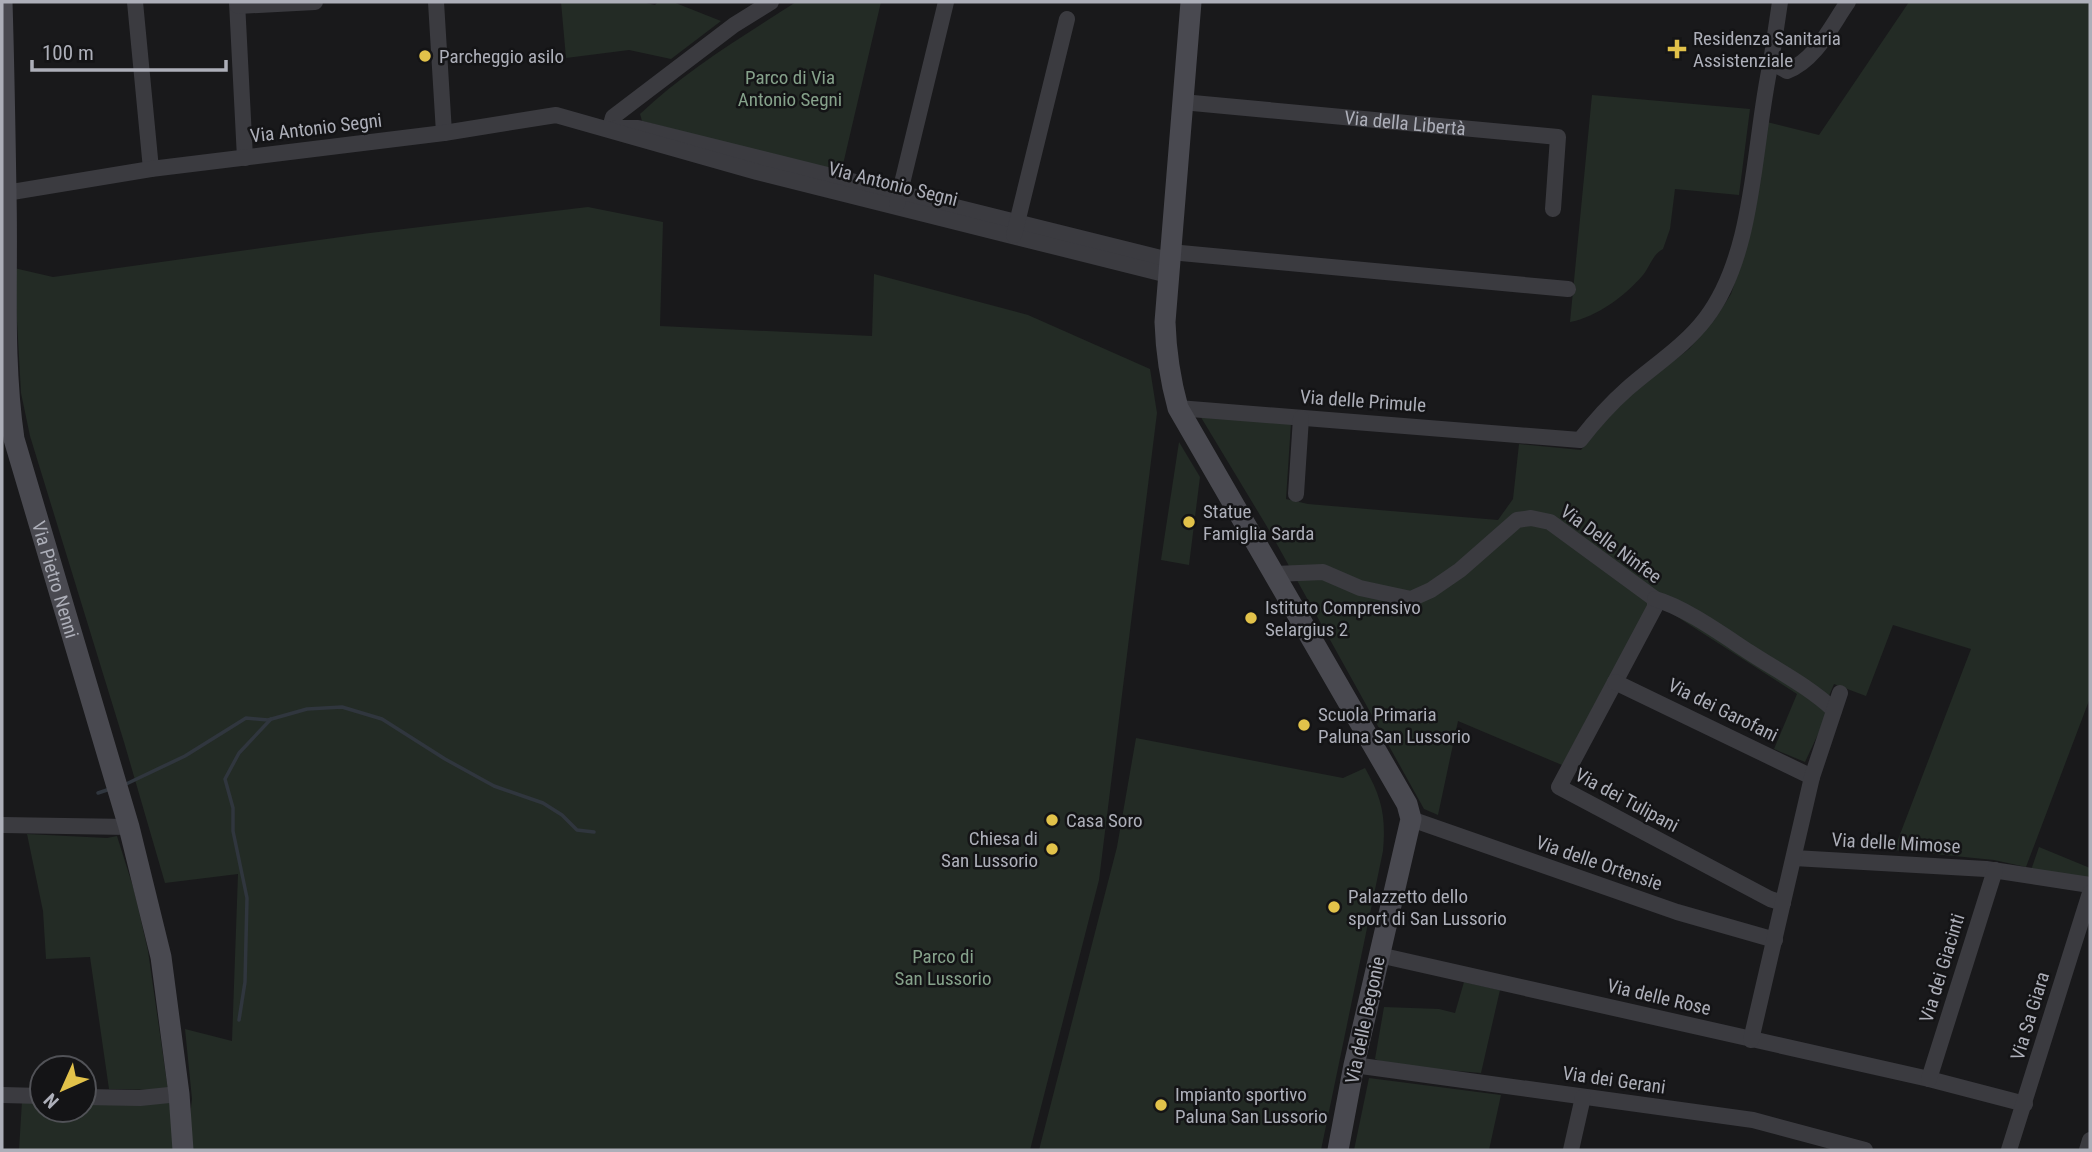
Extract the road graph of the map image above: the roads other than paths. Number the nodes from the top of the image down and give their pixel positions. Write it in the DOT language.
graph roads {
  1 [pos="2,2"];
  2 [pos="135,2"];
  3 [pos="315,2"];
  4 [pos="436,2"];
  5 [pos="771,2"];
  6 [pos="946,2"];
  7 [pos="1191,2"];
  8 [pos="1780,2"];
  9 [pos="1848,2"];
  10 [pos="237,4"];
  11 [pos="1067,19"];
  12 [pos="1771,62"];
  13 [pos="1182,103"];
  14 [pos="610,128"];
  15 [pos="444,133"];
  16 [pos="245,158"];
  17 [pos="151,169"];
  18 [pos="6,193"];
  19 [pos="898,200"];
  20 [pos="1553,209"];
  21 [pos="1015,229"];
  22 [pos="1169,262"];
  23 [pos="1568,289"];
  24 [pos="1178,408"];
  25 [pos="1301,418"];
  26 [pos="1296,494"];
  27 [pos="1275,573"];
  28 [pos="1655,603"];
  29 [pos="1615,682"];
  30 [pos="1840,693"];
  31 [pos="1834,710"];
  32 [pos="1812,777"];
  33 [pos="1411,819"];
  34 [pos="2,825"];
  35 [pos="129,827"];
  36 [pos="1794,858"];
  37 [pos="1995,870"];
  38 [pos="2090,885"];
  39 [pos="2090,893"];
  40 [pos="1783,903"];
  41 [pos="1775,940"];
  42 [pos="1379,955"];
  43 [pos="1751,1040"];
  44 [pos="1354,1065"];
  45 [pos="1929,1079"];
  46 [pos="179,1094"];
  47 [pos="2,1095"];
  48 [pos="28,1096"];
  49 [pos="98,1097"];
  50 [pos="1583,1097"];
  51 [pos="2025,1104"];
  52 [pos="2090,1140"];
  53 [pos="2016,1149"];
  54 [pos="183,1150"];
  55 [pos="1338,1150"];
  56 [pos="1571,1150"];
  57 [pos="1865,1150"];
  58 [pos="2087,1150"];
  1 -- 18 [label="street, Via Pietro Nenni"];
  2 -- 17 [label="street"];
  3 -- 10 [label="street"];
  4 -- 15 [label="street"];
  5 -- 14 [label="street"];
  6 -- 19 [label="street, Via Antonio Segni"];
  7 -- 13 [label="street"];
  8 -- 12 [label="street"];
  9 -- 12 [label="street"];
  10 -- 16 [label="street"];
  11 -- 21 [label="street"];
  12 -- 25 [label="street, Via delle Primule"];
  13 -- 20 [label="street, Via della Libertà"];
  13 -- 22 [label="street"];
  14 -- 15 [label="street, Via Antonio Segni"];
  14 -- 19 [label="street, Via Antonio Segni"];
  15 -- 16 [label="street, Via Antonio Segni"];
  16 -- 17 [label="street, Via Antonio Segni"];
  17 -- 18 [label="street, Via Antonio Segni"];
  18 -- 35 [label="street, Via Pietro Nenni"];
  19 -- 21 [label="street, Via Antonio Segni"];
  21 -- 22 [label="street, Via Antonio Segni"];
  22 -- 23 [label="street"];
  22 -- 24 [label="street"];
  24 -- 25 [label="street, Via delle Primule"];
  24 -- 27 [label="street"];
  25 -- 26 [label="street"];
  27 -- 28 [label="street, Via Delle Ninfee"];
  27 -- 33 [label="street"];
  28 -- 29 [label="street, Via dei Tulipani"];
  28 -- 31 [label="street, Via Delle Ninfee"];
  29 -- 32 [label="street, Via dei Garofani"];
  29 -- 40 [label="street, Via dei Tulipani"];
  30 -- 31 [label="street"];
  31 -- 32 [label="street"];
  32 -- 36 [label="street"];
  33 -- 41 [label="street, Via delle Ortensie"];
  33 -- 42 [label="street, Via delle Begonie"];
  34 -- 35 [label="street"];
  35 -- 46 [label="street, Via Pietro Nenni"];
  36 -- 37 [label="street, Via delle Mimose"];
  36 -- 40 [label="street"];
  37 -- 38 [label="street, Via delle Mimose"];
  37 -- 45 [label="street, Via dei Giacinti"];
  39 -- 51 [label="street, Via Sa Giara"];
  40 -- 41 [label="street"];
  41 -- 43 [label="street"];
  42 -- 43 [label="street, Via delle Rose"];
  42 -- 44 [label="street, Via delle Begonie"];
  43 -- 45 [label="street, Via delle Rose"];
  44 -- 50 [label="street, Via dei Gerani"];
  44 -- 55 [label="street, Via delle Begonie"];
  45 -- 51 [label="street, Via delle Rose"];
  46 -- 49 [label="street"];
  46 -- 54 [label="street, Via Pietro Nenni"];
  47 -- 48 [label="street"];
  50 -- 56 [label="street"];
  50 -- 57 [label="street, Via dei Gerani"];
  51 -- 53 [label="street, Via Sa Giara"];
  52 -- 58 [label="street"];
}
